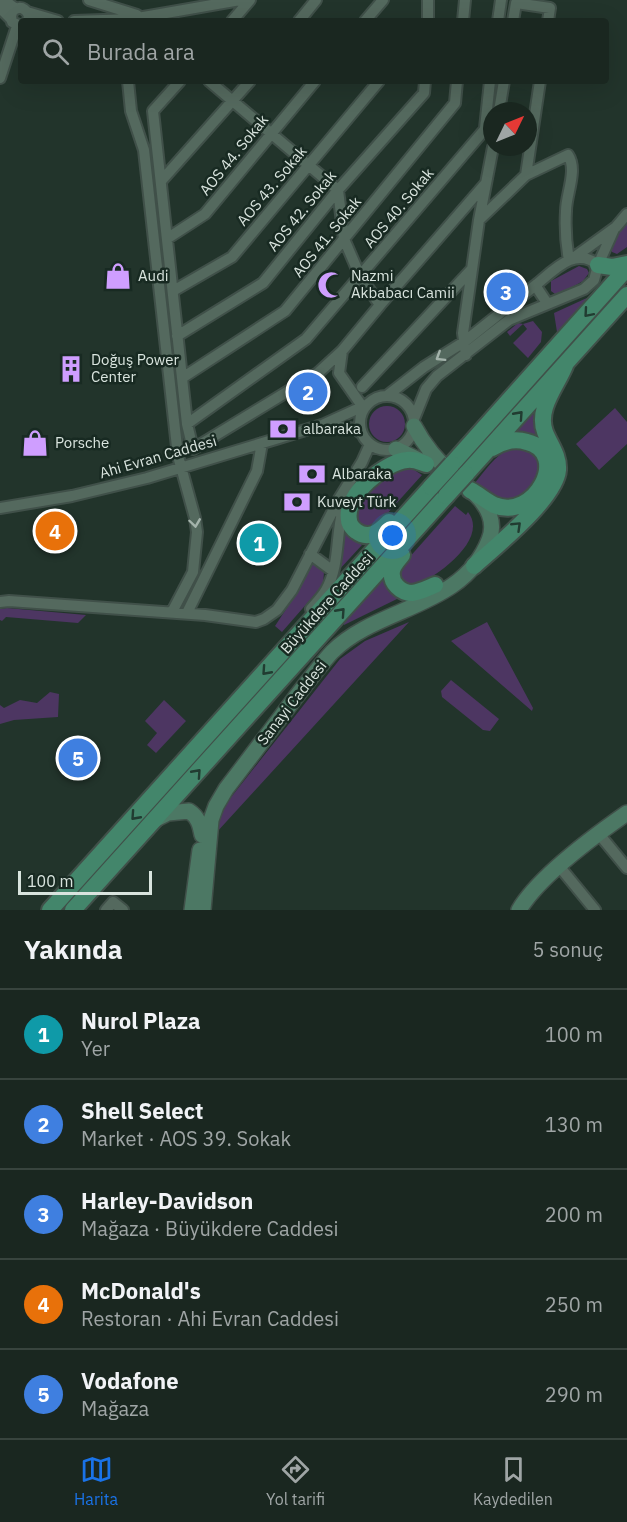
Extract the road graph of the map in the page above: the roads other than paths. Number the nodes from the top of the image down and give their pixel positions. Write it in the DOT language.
graph roads {
  1 [pos="4,0"];
  2 [pos="89,0"];
  3 [pos="240,0"];
  4 [pos="250,0"];
  5 [pos="316,0"];
  6 [pos="383,0"];
  7 [pos="428,0"];
  8 [pos="465,0"];
  9 [pos="501,0"];
  10 [pos="0,8"];
  11 [pos="143,17"];
  12 [pos="18,18"];
  13 [pos="19,18"];
  14 [pos="136,18"];
  15 [pos="235,18"];
  16 [pos="301,18"];
  17 [pos="368,18"];
  18 [pos="428,18"];
  19 [pos="463,18"];
  20 [pos="498,18"];
  21 [pos="514,18"];
  22 [pos="548,18"];
  23 [pos="18,25"];
  24 [pos="0,78"];
  25 [pos="128,84"];
  26 [pos="177,84"];
  27 [pos="212,84"];
  28 [pos="248,84"];
  29 [pos="312,84"];
  30 [pos="377,84"];
  31 [pos="425,84"];
  32 [pos="457,84"];
  33 [pos="490,84"];
  34 [pos="504,84"];
  35 [pos="540,84"];
  36 [pos="233,102"];
  37 [pos="490,102"];
  38 [pos="500,102"];
  39 [pos="483,132"];
  40 [pos="271,133"];
  41 [pos="491,156"];
  42 [pos="309,166"];
  43 [pos="526,175"];
  44 [pos="162,180"];
  45 [pos="486,183"];
  46 [pos="338,190"];
  47 [pos="627,214"];
  48 [pos="479,220"];
  49 [pos="616,227"];
  50 [pos="168,238"];
  51 [pos="344,239"];
  52 [pos="572,258"];
  53 [pos="627,264"];
  54 [pos="598,265"];
  55 [pos="627,268"];
  56 [pos="472,269"];
  57 [pos="360,276"];
  58 [pos="537,284"];
  59 [pos="172,291"];
  60 [pos="627,295"];
  61 [pos="547,303"];
  62 [pos="380,305"];
  63 [pos="177,336"];
  64 [pos="464,342"];
  65 [pos="342,351"];
  66 [pos="466,355"];
  67 [pos="566,363"];
  68 [pos="318,373"];
  69 [pos="339,373"];
  70 [pos="182,378"];
  71 [pos="347,383"];
  72 [pos="362,387"];
  73 [pos="385,396"];
  74 [pos="364,405"];
  75 [pos="414,423"];
  76 [pos="187,424"];
  77 [pos="322,424"];
  78 [pos="361,433"];
  79 [pos="262,443"];
  80 [pos="370,444"];
  81 [pos="396,449"];
  82 [pos="482,456"];
  83 [pos="426,464"];
  84 [pos="181,470"];
  85 [pos="355,475"];
  86 [pos="463,476"];
  87 [pos="417,503"];
  88 [pos="0,508"];
  89 [pos="0,514"];
  90 [pos="415,529"];
  91 [pos="310,554"];
  92 [pos="474,566"];
  93 [pos="333,571"];
  94 [pos="435,585"];
  95 [pos="0,602"];
  96 [pos="172,612"];
  97 [pos="187,614"];
  98 [pos="304,629"];
  99 [pos="627,813"];
  100 [pos="154,820"];
  101 [pos="598,834"];
  102 [pos="202,835"];
  103 [pos="559,866"];
  104 [pos="627,868"];
  105 [pos="50,910"];
  106 [pos="73,910"];
  107 [pos="106,910"];
  108 [pos="123,910"];
  109 [pos="192,910"];
  110 [pos="203,910"];
  111 [pos="519,910"];
  112 [pos="595,910"];
  1 -- 13 [label="street"];
  2 -- 11 [label="street"];
  3 -- 11 [label="street"];
  4 -- 15 [label="street"];
  5 -- 16 [label="street"];
  6 -- 17 [label="street"];
  7 -- 18 [label="street"];
  8 -- 19 [label="street"];
  9 -- 20 [label="street"];
  10 -- 12 [label="street"];
  11 -- 14 [label="street"];
  21 -- 22 [label="street"];
  23 -- 24 [label="street"];
  25 -- 84 [label="street"];
  26 -- 44 [label="street"];
  27 -- 36 [label="street"];
  28 -- 36 [label="street"];
  29 -- 40 [label="street, AOS 44. Sokak"];
  30 -- 42 [label="street, AOS 43. Sokak"];
  31 -- 46 [label="street, AOS 42. Sokak"];
  32 -- 51 [label="street, AOS 41. Sokak"];
  33 -- 37 [label="street"];
  34 -- 38 [label="street"];
  35 -- 43 [label="street"];
  36 -- 40 [label="street"];
  36 -- 44 [label="street"];
  39 -- 57 [label="street, AOS 40. Sokak"];
  40 -- 42 [label="street"];
  40 -- 50 [label="street, AOS 44. Sokak"];
  41 -- 45 [label="street"];
  42 -- 46 [label="street"];
  42 -- 59 [label="street, AOS 43. Sokak"];
  43 -- 48 [label="street"];
  43 -- 52 [label="street"];
  44 -- 50 [label="street"];
  45 -- 48 [label="street"];
  45 -- 62 [label="street"];
  46 -- 51 [label="street"];
  46 -- 63 [label="street, AOS 42. Sokak"];
  47 -- 49 [label="street"];
  48 -- 56 [label="street"];
  49 -- 52 [label="street"];
  49 -- 54 [label="street"];
  50 -- 59 [label="street"];
  51 -- 57 [label="street"];
  51 -- 70 [label="street, AOS 41. Sokak"];
  52 -- 54 [label="street"];
  52 -- 58 [label="street"];
  53 -- 54 [label="main road"];
  54 -- 61 [label="street"];
  55 -- 86 [label="main road, Büyükdere Caddesi, one-way"];
  56 -- 64 [label="street"];
  56 -- 72 [label="street"];
  57 -- 62 [label="street"];
  57 -- 76 [label="street, AOS 40. Sokak"];
  58 -- 61 [label="street"];
  58 -- 64 [label="street"];
  59 -- 63 [label="street"];
  60 -- 67 [label="main road, Büyükdere Caddesi"];
  61 -- 66 [label="street"];
  62 -- 65 [label="street"];
  63 -- 70 [label="street"];
  64 -- 66 [label="street"];
  64 -- 73 [label="street, one-way"];
  65 -- 68 [label="street"];
  65 -- 69 [label="street"];
  66 -- 75 [label="street"];
  82 -- 67 [label="main road, Büyükdere Caddesi, one-way"];
  92 -- 67 [label="main road, one-way"];
  68 -- 69 [label="street"];
  68 -- 76 [label="street"];
  69 -- 71 [label="street"];
  70 -- 76 [label="street"];
  71 -- 72 [label="street"];
  71 -- 74 [label="street"];
  72 -- 73 [label="street"];
  73 -- 74 [label="street"];
  73 -- 75 [label="street"];
  74 -- 77 [label="street, Ahi Evran Caddesi"];
  74 -- 78 [label="street"];
  75 -- 81 [label="street"];
  75 -- 86 [label="street, Sanayi Caddesi"];
  77 -- 78 [label="street, Ahi Evran Caddesi"];
  77 -- 79 [label="street, Ahi Evran Caddesi"];
  78 -- 80 [label="street"];
  79 -- 84 [label="street, Ahi Evran Caddesi"];
  79 -- 97 [label="street"];
  80 -- 81 [label="street"];
  80 -- 85 [label="street"];
  81 -- 83 [label="street"];
  82 -- 86 [label="main road, Büyükdere Caddesi"];
  82 -- 86 [label="main road"];
  83 -- 87 [label="main road"];
  83 -- 94 [label="street, Sanayi Caddesi"];
  84 -- 88 [label="street, Ahi Evran Caddesi"];
  84 -- 89 [label="street, Ahi Evran Caddesi"];
  84 -- 96 [label="street, one-way"];
  85 -- 91 [label="street"];
  85 -- 93 [label="street"];
  86 -- 87 [label="main road, Büyükdere Caddesi, bridge"];
  86 -- 90 [label="main road, Büyükdere Caddesi, bridge"];
  86 -- 92 [label="street, Sanayi Caddesi"];
  87 -- 98 [label="main road, Büyükdere Caddesi"];
  90 -- 94 [label="main road"];
  100 -- 90 [label="main road, Büyükdere Caddesi, one-way"];
  91 -- 93 [label="street"];
  91 -- 97 [label="street"];
  92 -- 110 [label="street, Sanayi Caddesi"];
  93 -- 98 [label="street"];
  94 -- 102 [label="street, Sanayi Caddesi"];
  95 -- 96 [label="street"];
  96 -- 97 [label="street"];
  98 -- 105 [label="main road, Büyükdere Caddesi, one-way"];
  99 -- 101 [label="street"];
  100 -- 102 [label="street"];
  100 -- 106 [label="main road, Büyükdere Caddesi"];
  101 -- 103 [label="street"];
  101 -- 104 [label="street"];
  102 -- 109 [label="street, Sanayi Caddesi"];
  103 -- 111 [label="street"];
  103 -- 112 [label="street"];
  107 -- 108 [label="street"];
}
